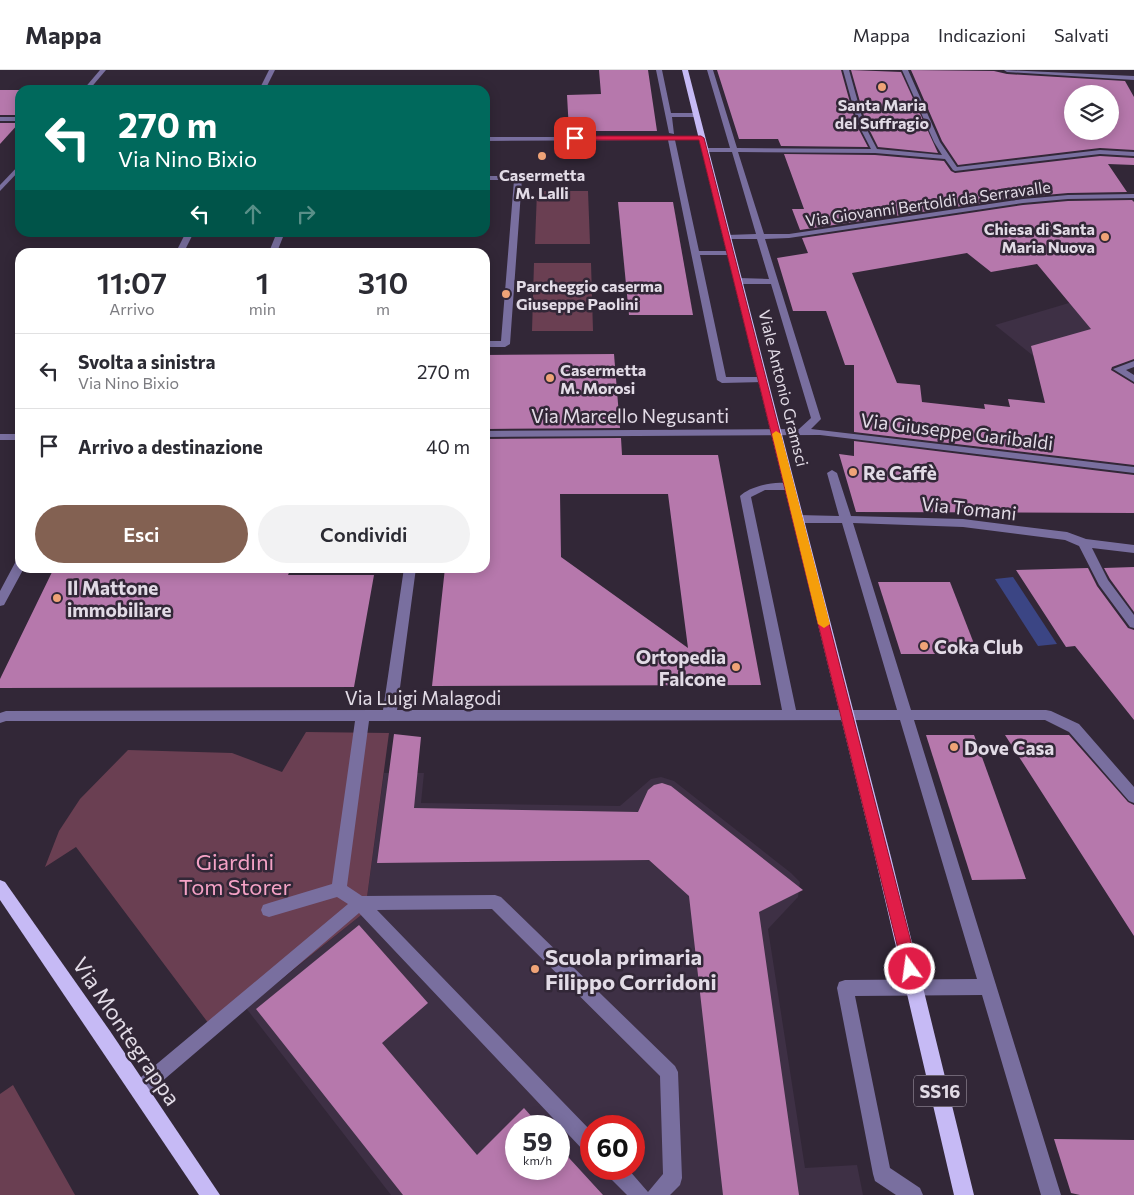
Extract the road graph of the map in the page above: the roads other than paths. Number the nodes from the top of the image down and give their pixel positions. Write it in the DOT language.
graph roads {
  1 [pos="103,70"];
  2 [pos="272,70"];
  3 [pos="660,70"];
  4 [pos="685,70"];
  5 [pos="710,70"];
  6 [pos="846,70"];
  7 [pos="905,70"];
  8 [pos="1007,70"];
  9 [pos="1134,78"];
  10 [pos="90,85"];
  11 [pos="264,85"];
  12 [pos="669,115"];
  13 [pos="696,115"];
  14 [pos="0,120"];
  15 [pos="15,120"];
  16 [pos="672,135"];
  17 [pos="490,138"];
  18 [pos="701,138"];
  19 [pos="704,150"];
  20 [pos="735,150"];
  21 [pos="874,151"];
  22 [pos="1134,154"];
  23 [pos="946,157"];
  24 [pos="15,172"];
  25 [pos="490,178"];
  26 [pos="0,189"];
  27 [pos="1134,196"];
  28 [pos="727,237"];
  29 [pos="761,237"];
  30 [pos="696,253"];
  31 [pos="731,253"];
  32 [pos="738,282"];
  33 [pos="774,282"];
  34 [pos="490,344"];
  35 [pos="1134,364"];
  36 [pos="1134,379"];
  37 [pos="763,380"];
  38 [pos="776,432"];
  39 [pos="802,432"];
  40 [pos="490,434"];
  41 [pos="0,437"];
  42 [pos="15,437"];
  43 [pos="1134,470"];
  44 [pos="832,473"];
  45 [pos="790,487"];
  46 [pos="798,519"];
  47 [pos="847,520"];
  48 [pos="1084,543"];
  49 [pos="1134,548"];
  50 [pos="15,573"];
  51 [pos="409,573"];
  52 [pos="0,602"];
  53 [pos="1134,624"];
  54 [pos="363,715"];
  55 [pos="790,715"];
  56 [pos="847,715"];
  57 [pos="906,715"];
  58 [pos="389,716"];
  59 [pos="0,718"];
  60 [pos="1134,798"];
  61 [pos="2,886"];
  62 [pos="339,889"];
  63 [pos="360,902"];
  64 [pos="269,910"];
  65 [pos="915,988"];
  66 [pos="988,988"];
  67 [pos="140,1089"];
  68 [pos="580,1132"];
  69 [pos="626,1180"];
  70 [pos="210,1195"];
  71 [pos="640,1195"];
  72 [pos="657,1195"];
  73 [pos="913,1195"];
  74 [pos="964,1195"];
  75 [pos="1051,1195"];
  1 -- 10 [label="street"];
  2 -- 11 [label="street"];
  3 -- 12 [label="street"];
  4 -- 13 [label="main road, Viale Antonio Gramsci / SS16"];
  5 -- 20 [label="street"];
  6 -- 21 [label="street"];
  7 -- 23 [label="street"];
  8 -- 9 [label="street"];
  12 -- 13 [label="street"];
  12 -- 16 [label="street"];
  13 -- 18 [label="main road, Viale Antonio Gramsci / SS16"];
  14 -- 15 [label="street"];
  16 -- 17 [label="street"];
  16 -- 18 [label="street"];
  16 -- 30 [label="street"];
  18 -- 19 [label="main road, Viale Antonio Gramsci / SS16"];
  19 -- 20 [label="street"];
  19 -- 28 [label="main road, Viale Antonio Gramsci / SS16"];
  20 -- 21 [label="street"];
  20 -- 29 [label="street"];
  21 -- 23 [label="street"];
  22 -- 23 [label="street"];
  24 -- 26 [label="street"];
  25 -- 34 [label="street"];
  27 -- 29 [label="street, Via Giovanni Bertoldi da Serravalle"];
  28 -- 29 [label="street, Via Giovanni Bertoldi da Serravalle"];
  28 -- 31 [label="main road, Viale Antonio Gramsci / SS16"];
  29 -- 33 [label="street"];
  30 -- 31 [label="street"];
  30 -- 37 [label="street"];
  31 -- 32 [label="main road, Viale Antonio Gramsci / SS16"];
  32 -- 33 [label="street"];
  32 -- 37 [label="main road, Viale Antonio Gramsci / SS16"];
  33 -- 39 [label="street"];
  35 -- 36 [label="street"];
  37 -- 38 [label="main road, Viale Antonio Gramsci / SS16"];
  38 -- 39 [label="street, Via Giuseppe Garibaldi"];
  38 -- 40 [label="street, Via Marcello Negusanti"];
  38 -- 45 [label="main road, Viale Antonio Gramsci / SS16"];
  39 -- 43 [label="street, Via Giuseppe Garibaldi"];
  41 -- 42 [label="street"];
  44 -- 47 [label="street"];
  45 -- 46 [label="main road, Viale Antonio Gramsci / SS16"];
  45 -- 55 [label="street"];
  46 -- 47 [label="street, Via Tomani"];
  46 -- 56 [label="main road, Viale Antonio Gramsci / SS16"];
  47 -- 48 [label="street, Via Tomani"];
  47 -- 57 [label="street"];
  48 -- 49 [label="street, Via Tomani"];
  48 -- 53 [label="street"];
  50 -- 52 [label="street"];
  51 -- 58 [label="street"];
  54 -- 58 [label="street, Via Luigi Malagodi"];
  54 -- 59 [label="street, Via Luigi Malagodi"];
  54 -- 62 [label="street"];
  55 -- 56 [label="street, Via Luigi Malagodi"];
  55 -- 58 [label="street, Via Luigi Malagodi"];
  56 -- 57 [label="street"];
  56 -- 65 [label="main road, Viale Antonio Gramsci / SS16"];
  57 -- 60 [label="street"];
  57 -- 66 [label="street"];
  61 -- 67 [label="main road, Via Montegrappa"];
  62 -- 63 [label="street"];
  62 -- 64 [label="street"];
  63 -- 67 [label="street"];
  63 -- 68 [label="street"];
  63 -- 72 [label="street"];
  65 -- 66 [label="street"];
  65 -- 73 [label="street"];
  65 -- 74 [label="main road, Viale Antonio Gramsci / SS16"];
  66 -- 75 [label="street"];
  67 -- 70 [label="main road, Via Montegrappa"];
  69 -- 71 [label="street"];
}
